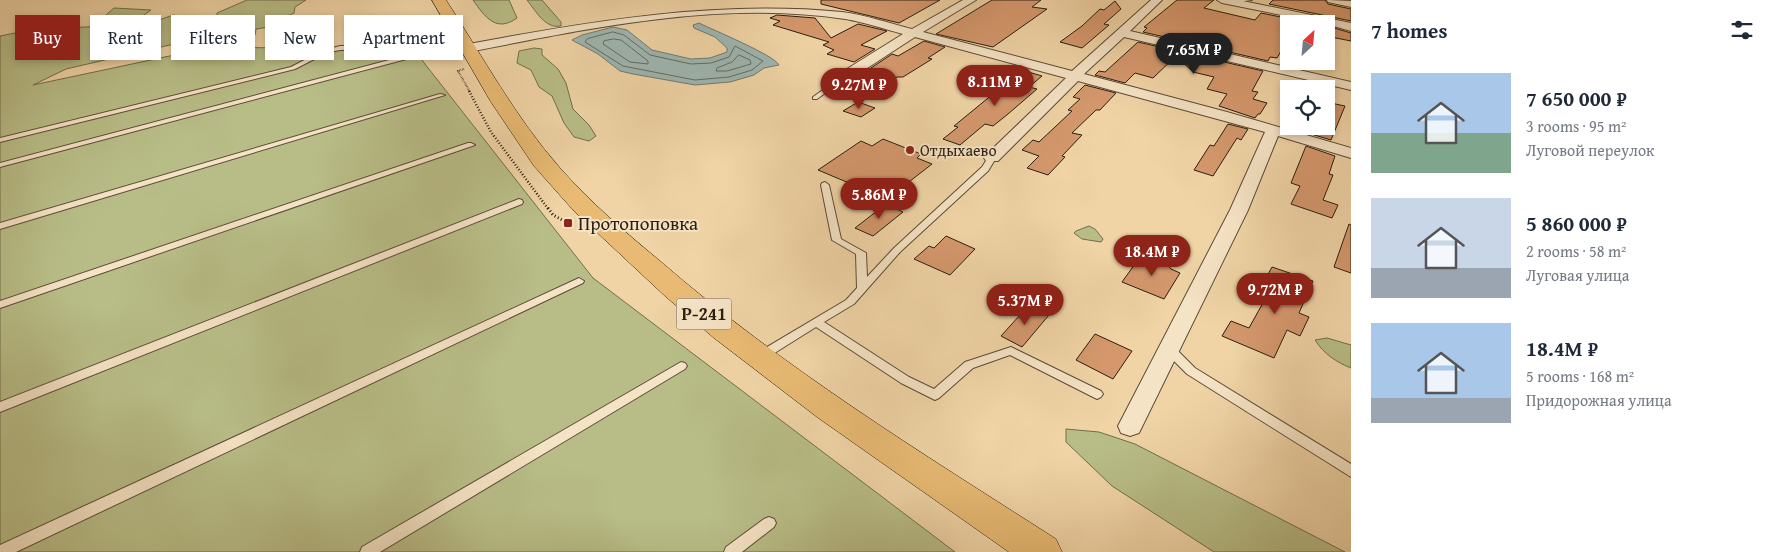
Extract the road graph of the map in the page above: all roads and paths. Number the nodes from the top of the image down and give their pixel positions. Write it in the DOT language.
graph roads {
  1 [pos="439,0"];
  2 [pos="691,0"];
  3 [pos="971,0"];
  4 [pos="1157,0"];
  5 [pos="1249,0"];
  6 [pos="1332,0"];
  7 [pos="1227,1"];
  8 [pos="1351,4"];
  9 [pos="770,5"];
  10 [pos="720,11"];
  11 [pos="669,14"];
  12 [pos="1351,27"];
  13 [pos="913,33"];
  14 [pos="1123,33"];
  15 [pos="344,48"];
  16 [pos="397,60"];
  17 [pos="464,60"];
  18 [pos="848,75"];
  19 [pos="1075,76"];
  20 [pos="1351,86"];
  21 [pos="442,96"];
  22 [pos="815,98"];
  23 [pos="1272,131"];
  24 [pos="0,140"];
  25 [pos="471,145"];
  26 [pos="1351,153"];
  27 [pos="992,158"];
  28 [pos="0,165"];
  29 [pos="825,185"];
  30 [pos="519,202"];
  31 [pos="568,224"];
  32 [pos="0,226"];
  33 [pos="579,281"];
  34 [pos="862,290"];
  35 [pos="0,305"];
  36 [pos="816,322"];
  37 [pos="1169,349"];
  38 [pos="758,358"];
  39 [pos="680,366"];
  40 [pos="1097,394"];
  41 [pos="0,407"];
  42 [pos="1130,426"];
  43 [pos="1351,471"];
  44 [pos="768,524"];
  45 [pos="1,552"];
  46 [pos="367,552"];
  47 [pos="731,552"];
  48 [pos="1042,552"];
  1 -- 17 [label="highway, Р-241"];
  2 -- 10 [label="street"];
  2 -- 11 [label="street"];
  3 -- 13 [label="street"];
  4 -- 14 [label="street"];
  5 -- 7 [label="lane"];
  6 -- 8 [label="street"];
  7 -- 12 [label="street"];
  9 -- 10 [label="street"];
  9 -- 13 [label="street"];
  10 -- 11 [label="street"];
  11 -- 17 [label="street"];
  13 -- 18 [label="street"];
  13 -- 19 [label="street"];
  14 -- 19 [label="street"];
  14 -- 20 [label="street"];
  15 -- 24 [label="lane"];
  16 -- 28 [label="lane"];
  17 -- 31 [label="path"];
  17 -- 38 [label="highway, Р-241"];
  18 -- 22 [label="lane"];
  19 -- 23 [label="street"];
  19 -- 27 [label="street"];
  21 -- 32 [label="lane"];
  23 -- 26 [label="street"];
  23 -- 37 [label="street"];
  25 -- 35 [label="lane"];
  27 -- 34 [label="lane"];
  29 -- 34 [label="lane"];
  30 -- 41 [label="lane"];
  33 -- 45 [label="lane"];
  34 -- 36 [label="lane"];
  36 -- 38 [label="lane"];
  36 -- 40 [label="lane"];
  37 -- 42 [label="street"];
  37 -- 43 [label="lane"];
  38 -- 48 [label="highway, Р-241"];
  39 -- 46 [label="lane"];
  44 -- 47 [label="lane"];
}
